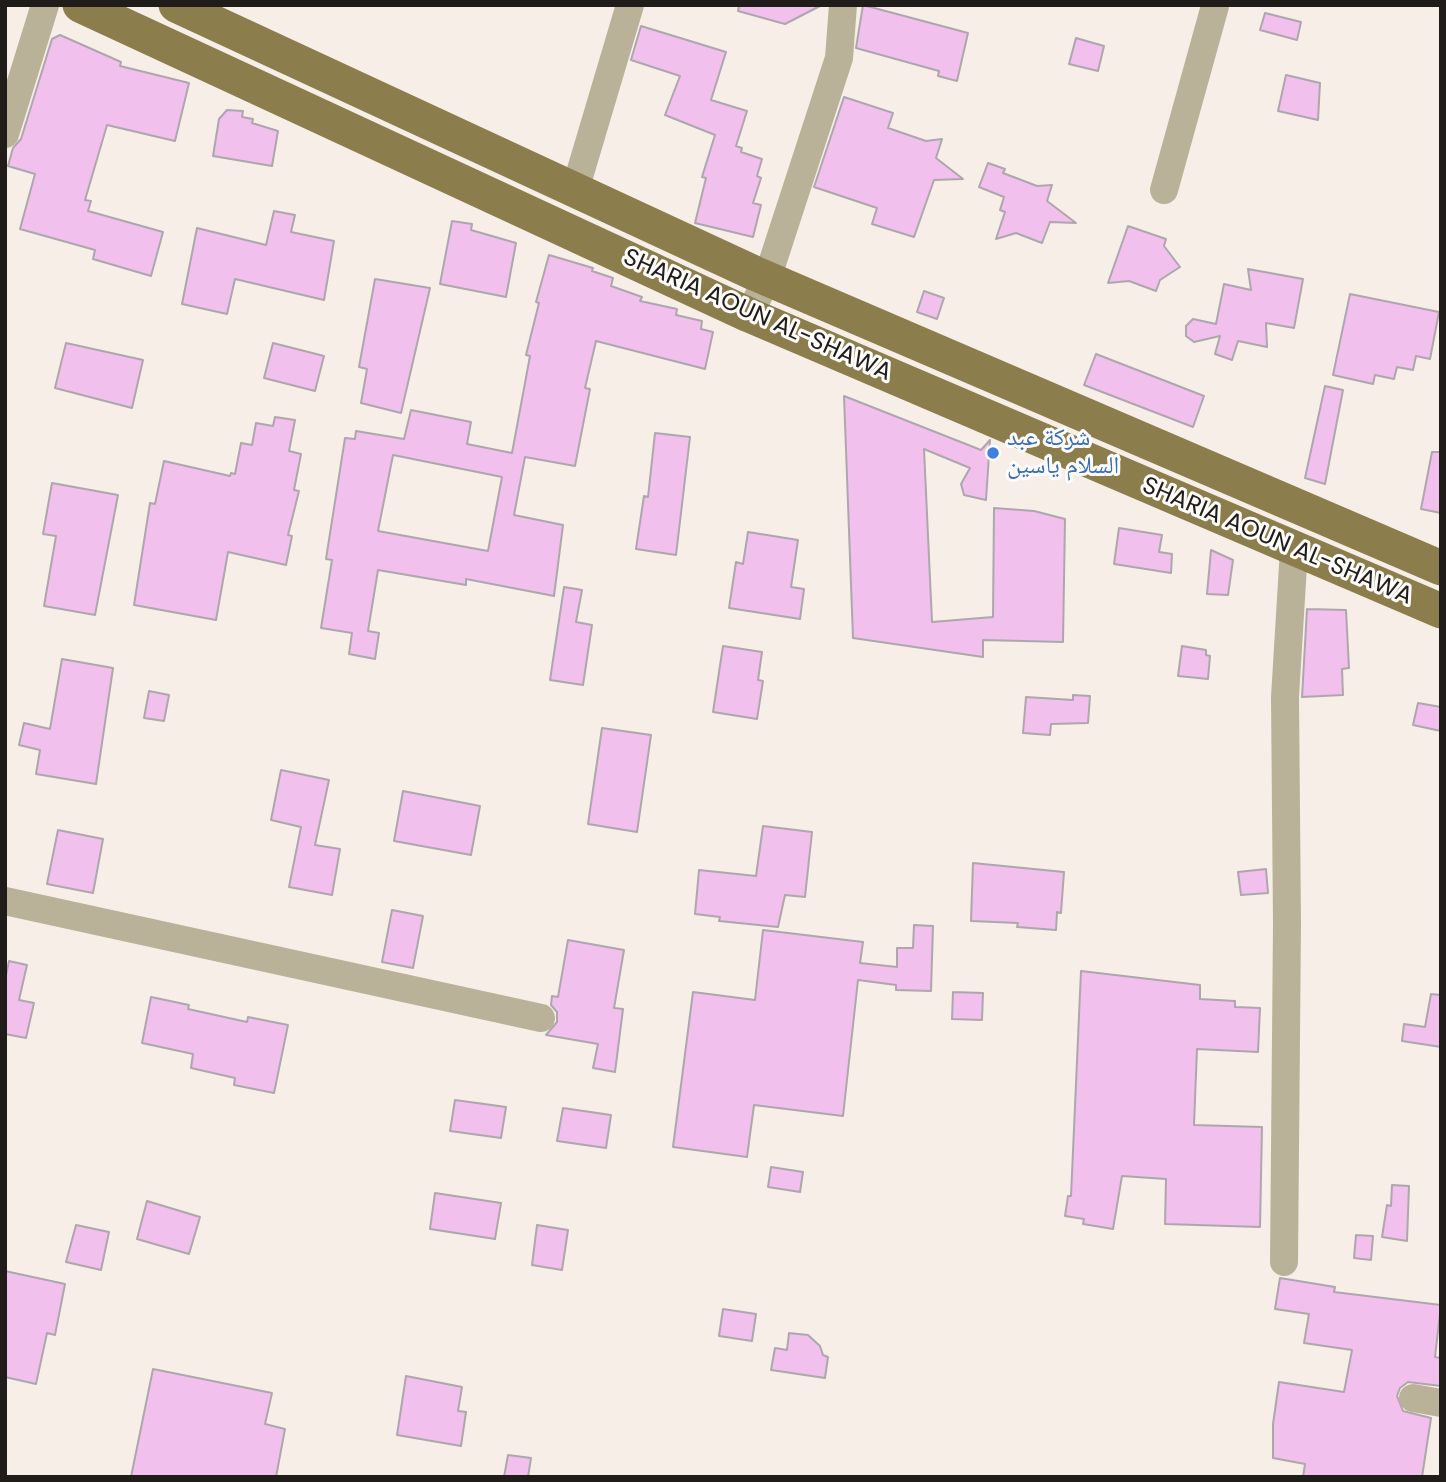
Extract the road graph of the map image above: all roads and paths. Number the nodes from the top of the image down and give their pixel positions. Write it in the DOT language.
graph roads {
  1 [pos="45,5"];
  2 [pos="80,5"];
  3 [pos="176,5"];
  4 [pos="630,5"];
  5 [pos="843,5"];
  6 [pos="1215,6"];
  7 [pos="5,134"];
  8 [pos="575,190"];
  9 [pos="1164,190"];
  10 [pos="767,279"];
  11 [pos="749,315"];
  12 [pos="1294,549"];
  13 [pos="1441,568"];
  14 [pos="1441,611"];
  15 [pos="5,901"];
  16 [pos="541,1018"];
  17 [pos="1284,1262"];
  18 [pos="1413,1398"];
  19 [pos="1441,1403"];
  1 -- 7 [label="street"];
  2 -- 11 [label="main road, SHARIA AOUN AL-SHAWA"];
  3 -- 8 [label="main road, SHARIA AOUN AL-SHAWA"];
  4 -- 8 [label="street"];
  5 -- 10 [label="street"];
  6 -- 9 [label="street"];
  8 -- 10 [label="main road, SHARIA AOUN AL-SHAWA"];
  10 -- 11 [label="street"];
  10 -- 13 [label="main road, SHARIA AOUN AL-SHAWA"];
  11 -- 12 [label="main road, SHARIA AOUN AL-SHAWA"];
  12 -- 14 [label="main road, SHARIA AOUN AL-SHAWA"];
  12 -- 17 [label="street"];
  15 -- 16 [label="street"];
  18 -- 19 [label="street"];
}
